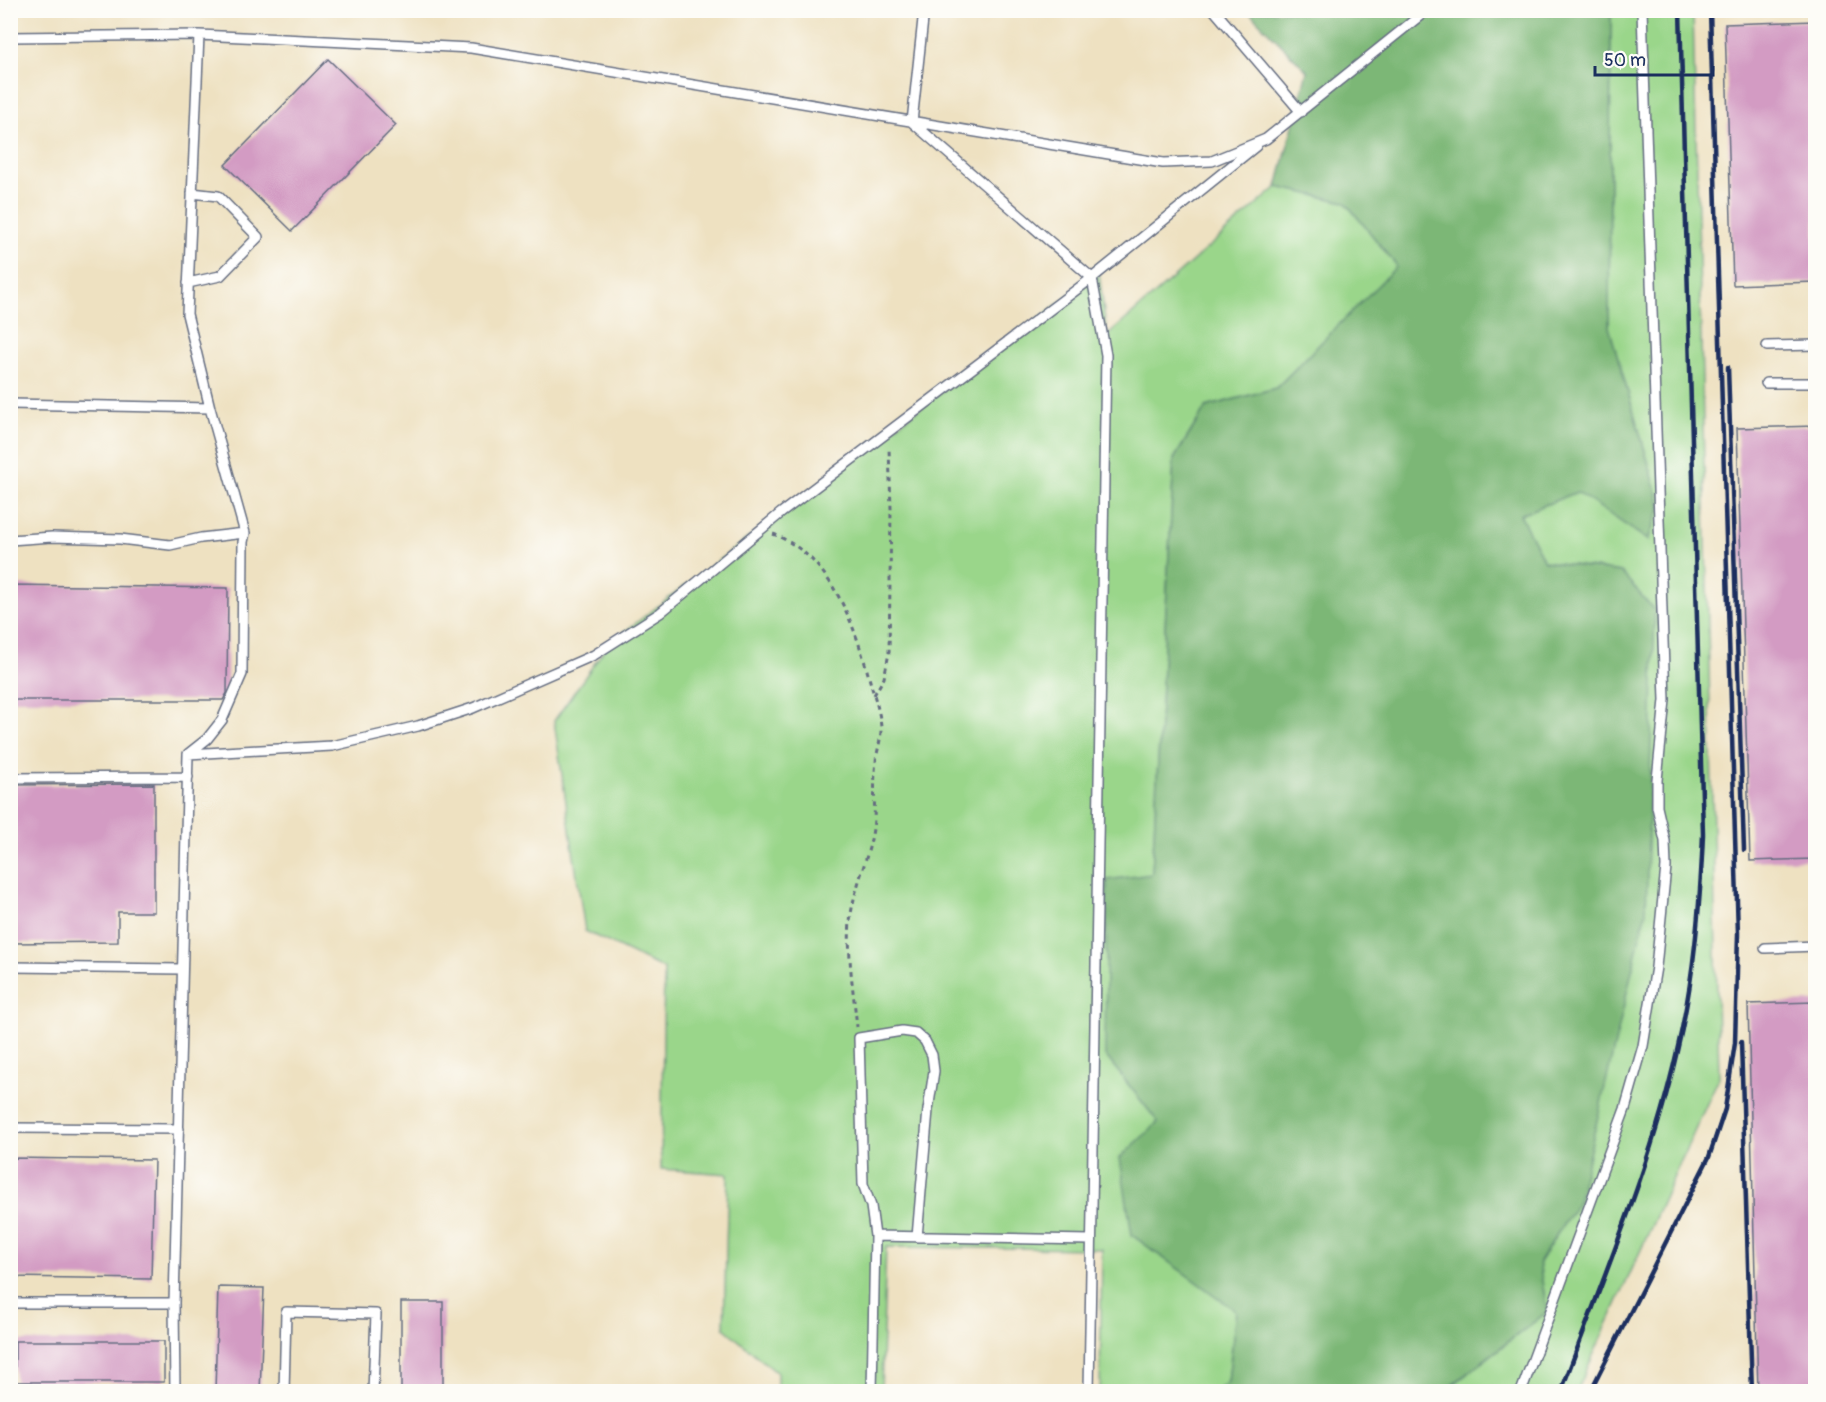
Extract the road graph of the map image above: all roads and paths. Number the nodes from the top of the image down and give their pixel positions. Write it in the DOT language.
graph roads {
  1 [pos="924,10"];
  2 [pos="1214,10"];
  3 [pos="1426,10"];
  4 [pos="1642,10"];
  5 [pos="200,35"];
  6 [pos="10,37"];
  7 [pos="1301,112"];
  8 [pos="912,122"];
  9 [pos="1266,138"];
  10 [pos="192,193"];
  11 [pos="1092,278"];
  12 [pos="188,283"];
  13 [pos="1815,345"];
  14 [pos="1767,346"];
  15 [pos="1766,383"];
  16 [pos="1815,383"];
  17 [pos="10,404"];
  18 [pos="210,408"];
  19 [pos="886,434"];
  20 [pos="761,530"];
  21 [pos="245,534"];
  22 [pos="10,540"];
  23 [pos="874,695"];
  24 [pos="188,754"];
  25 [pos="188,777"];
  26 [pos="10,778"];
  27 [pos="1815,946"];
  28 [pos="1765,948"];
  29 [pos="10,967"];
  30 [pos="182,969"];
  31 [pos="859,1038"];
  32 [pos="10,1128"];
  33 [pos="179,1129"];
  34 [pos="875,1236"];
  35 [pos="917,1237"];
  36 [pos="1090,1240"];
  37 [pos="10,1304"];
  38 [pos="174,1304"];
  39 [pos="175,1392"];
  40 [pos="284,1392"];
  41 [pos="374,1392"];
  42 [pos="872,1392"];
  43 [pos="1089,1392"];
  44 [pos="1521,1392"];
  1 -- 8 [label="lane"];
  2 -- 7 [label="lane"];
  3 -- 7 [label="lane"];
  4 -- 44 [label="lane"];
  5 -- 6 [label="lane"];
  5 -- 8 [label="lane"];
  5 -- 10 [label="lane"];
  7 -- 9 [label="lane"];
  8 -- 9 [label="lane"];
  8 -- 11 [label="lane"];
  9 -- 11 [label="lane"];
  10 -- 12 [label="lane"];
  10 -- 12 [label="lane"];
  11 -- 19 [label="lane"];
  11 -- 36 [label="lane"];
  12 -- 18 [label="lane"];
  13 -- 14 [label="lane"];
  15 -- 16 [label="lane"];
  17 -- 18 [label="lane"];
  18 -- 21 [label="lane"];
  19 -- 20 [label="lane"];
  19 -- 23 [label="path"];
  20 -- 23 [label="path"];
  20 -- 24 [label="lane"];
  21 -- 22 [label="lane"];
  21 -- 24 [label="lane"];
  23 -- 31 [label="path"];
  24 -- 25 [label="lane"];
  25 -- 26 [label="lane"];
  25 -- 30 [label="lane"];
  27 -- 28 [label="lane"];
  29 -- 30 [label="lane"];
  30 -- 33 [label="lane"];
  31 -- 34 [label="lane"];
  31 -- 35 [label="lane"];
  32 -- 33 [label="lane"];
  33 -- 38 [label="lane"];
  34 -- 35 [label="lane"];
  34 -- 42 [label="lane"];
  35 -- 36 [label="lane"];
  36 -- 43 [label="lane"];
  37 -- 38 [label="lane"];
  38 -- 39 [label="lane"];
  40 -- 41 [label="lane"];
}
